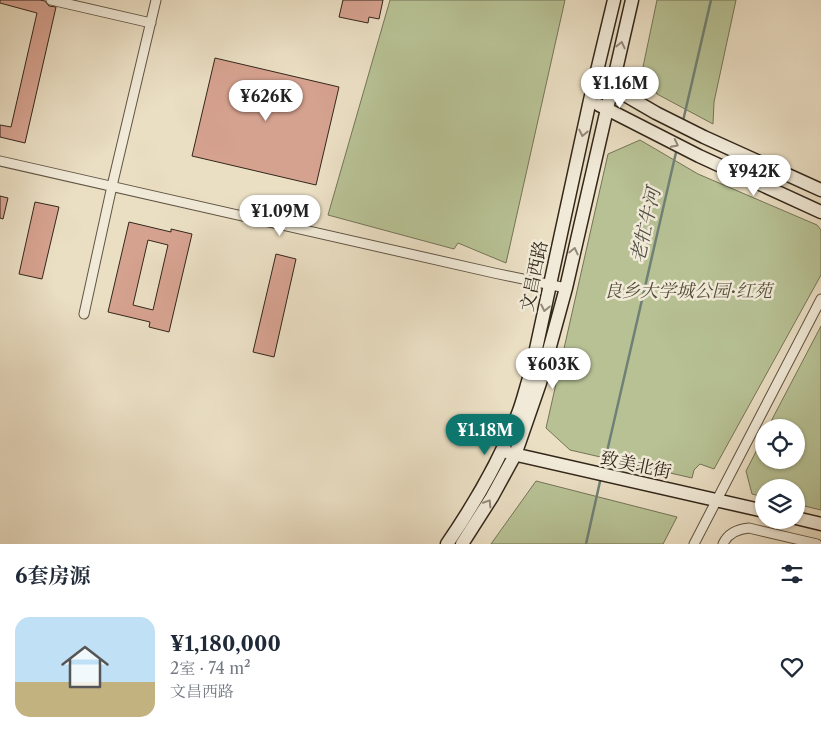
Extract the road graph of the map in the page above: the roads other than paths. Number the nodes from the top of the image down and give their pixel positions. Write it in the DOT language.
graph roads {
  1 [pos="52,0"];
  2 [pos="156,0"];
  3 [pos="614,0"];
  4 [pos="632,0"];
  5 [pos="151,23"];
  6 [pos="596,78"];
  7 [pos="611,88"];
  8 [pos="590,100"];
  9 [pos="606,108"];
  10 [pos="0,161"];
  11 [pos="112,186"];
  12 [pos="821,190"];
  13 [pos="821,212"];
  14 [pos="550,285"];
  15 [pos="566,288"];
  16 [pos="821,299"];
  17 [pos="84,314"];
  18 [pos="502,452"];
  19 [pos="515,455"];
  20 [pos="716,500"];
  21 [pos="755,509"];
  22 [pos="805,520"];
  23 [pos="821,524"];
  24 [pos="789,541"];
  25 [pos="447,544"];
  26 [pos="462,544"];
  27 [pos="694,544"];
  28 [pos="723,544"];
  29 [pos="817,544"];
  1 -- 5 [label="street"];
  2 -- 5 [label="street"];
  3 -- 6 [label="main road, 文昌西路"];
  7 -- 4 [label="main road, 文昌西路, one-way"];
  5 -- 11 [label="street"];
  6 -- 7 [label="main road"];
  6 -- 8 [label="main road, 文昌西路"];
  7 -- 9 [label="main road, 文昌西路"];
  7 -- 12 [label="main road"];
  8 -- 9 [label="main road"];
  8 -- 14 [label="main road, 文昌西路, one-way"];
  9 -- 13 [label="main road, one-way"];
  15 -- 9 [label="main road, 文昌西路, one-way"];
  10 -- 11 [label="street"];
  11 -- 14 [label="street"];
  11 -- 17 [label="street"];
  14 -- 15 [label="street"];
  14 -- 18 [label="main road, 文昌西路, one-way"];
  15 -- 19 [label="main road, 文昌西路"];
  16 -- 20 [label="street"];
  18 -- 19 [label="main road, 致美北街"];
  18 -- 25 [label="main road, 文昌西路"];
  19 -- 20 [label="main road, 致美北街"];
  26 -- 19 [label="main road, 文昌西路, one-way"];
  20 -- 21 [label="main road, 致美北街"];
  20 -- 27 [label="street"];
  22 -- 23 [label="main road"];
  24 -- 28 [label="street"];
  24 -- 29 [label="street"];
}
